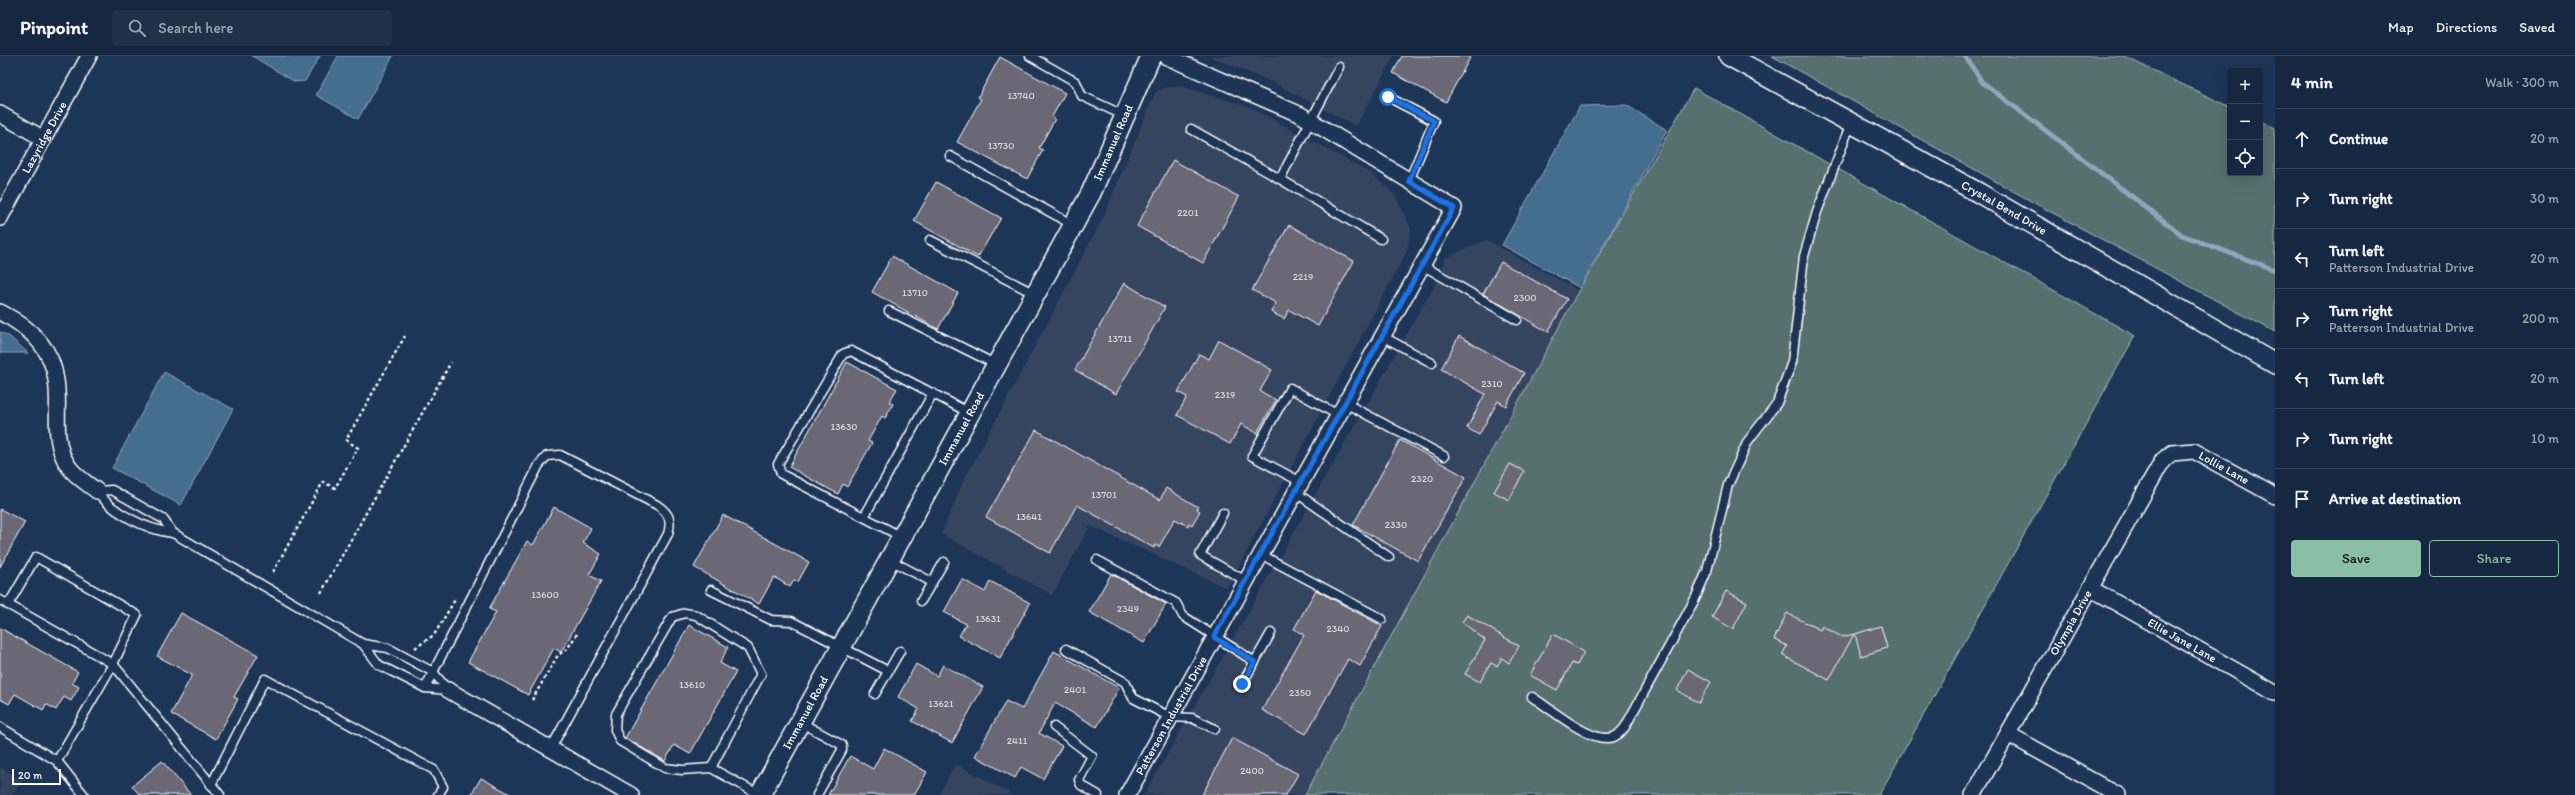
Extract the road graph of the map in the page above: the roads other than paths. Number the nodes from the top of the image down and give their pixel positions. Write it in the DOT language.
graph roads {
  1 [pos="89,56"];
  2 [pos="1030,56"];
  3 [pos="1151,56"];
  4 [pos="1165,56"];
  5 [pos="1729,56"];
  6 [pos="1340,67"];
  7 [pos="1388,97"];
  8 [pos="0,114"];
  9 [pos="1126,116"];
  10 [pos="1310,120"];
  11 [pos="1851,123"];
  12 [pos="1191,129"];
  13 [pos="44,139"];
  14 [pos="950,156"];
  15 [pos="1280,179"];
  16 [pos="1409,181"];
  17 [pos="0,218"];
  18 [pos="1072,226"];
  19 [pos="1381,239"];
  20 [pos="930,240"];
  21 [pos="1422,265"];
  22 [pos="1035,294"];
  23 [pos="889,311"];
  24 [pos="0,312"];
  25 [pos="1516,320"];
  26 [pos="1382,336"];
  27 [pos="1432,363"];
  28 [pos="996,364"];
  29 [pos="2275,364"];
  30 [pos="932,393"];
  31 [pos="1341,409"];
  32 [pos="970,413"];
  33 [pos="2172,453"];
  34 [pos="1444,456"];
  35 [pos="1298,487"];
  36 [pos="97,491"];
  37 [pos="2275,496"];
  38 [pos="1223,513"];
  39 [pos="864,517"];
  40 [pos="173,533"];
  41 [pos="902,537"];
  42 [pos="1260,554"];
  43 [pos="1389,557"];
  44 [pos="890,560"];
  45 [pos="1097,560"];
  46 [pos="944,562"];
  47 [pos="1246,581"];
  48 [pos="932,582"];
  49 [pos="2090,588"];
  50 [pos="711,590"];
  51 [pos="0,600"];
  52 [pos="921,601"];
  53 [pos="8,605"];
  54 [pos="1382,619"];
  55 [pos="1271,633"];
  56 [pos="1214,637"];
  57 [pos="363,644"];
  58 [pos="841,649"];
  59 [pos="1066,649"];
  60 [pos="900,651"];
  61 [pos="1255,662"];
  62 [pos="113,664"];
  63 [pos="888,671"];
  64 [pos="433,672"];
  65 [pos="1242,684"];
  66 [pos="425,688"];
  67 [pos="448,690"];
  68 [pos="2275,693"];
  69 [pos="875,694"];
  70 [pos="1532,697"];
  71 [pos="1170,717"];
  72 [pos="800,722"];
  73 [pos="0,727"];
  74 [pos="1054,727"];
  75 [pos="1215,729"];
  76 [pos="2008,734"];
  77 [pos="550,750"];
  78 [pos="57,761"];
  79 [pos="711,768"];
  80 [pos="211,785"];
  81 [pos="84,795"];
  82 [pos="220,795"];
  83 [pos="438,795"];
  84 [pos="631,795"];
  85 [pos="760,795"];
  86 [pos="817,795"];
  87 [pos="1098,795"];
  88 [pos="1128,795"];
  89 [pos="1973,795"];
  90 [pos="2118,795"];
  1 -- 13 [label="street, Lazyridge Drive"];
  2 -- 9 [label="lane"];
  3 -- 9 [label="street, Immanuel Road"];
  4 -- 10 [label="street, Patterson Industrial Drive"];
  5 -- 11 [label="street, Crystal Bend Drive"];
  6 -- 10 [label="lane"];
  7 -- 16 [label="lane"];
  8 -- 13 [label="street"];
  9 -- 18 [label="street, Immanuel Road"];
  10 -- 15 [label="lane"];
  10 -- 16 [label="street, Patterson Industrial Drive"];
  11 -- 29 [label="street, Crystal Bend Drive"];
  11 -- 70 [label="lane"];
  12 -- 15 [label="lane"];
  13 -- 17 [label="street, Lazyridge Drive"];
  14 -- 18 [label="lane"];
  15 -- 19 [label="lane"];
  16 -- 21 [label="street, Patterson Industrial Drive"];
  18 -- 22 [label="street, Immanuel Road"];
  20 -- 22 [label="lane"];
  21 -- 25 [label="lane"];
  21 -- 26 [label="street, Patterson Industrial Drive"];
  22 -- 28 [label="street, Immanuel Road"];
  23 -- 28 [label="lane"];
  24 -- 36 [label="street"];
  26 -- 27 [label="lane"];
  26 -- 31 [label="street, Patterson Industrial Drive"];
  28 -- 32 [label="street, Immanuel Road"];
  30 -- 32 [label="lane"];
  30 -- 39 [label="lane"];
  30 -- 39 [label="lane"];
  31 -- 34 [label="lane"];
  31 -- 35 [label="street, Patterson Industrial Drive"];
  31 -- 35 [label="lane"];
  32 -- 41 [label="street, Immanuel Road"];
  33 -- 37 [label="street, Lollie Lane"];
  33 -- 49 [label="street, Olympia Drive"];
  35 -- 42 [label="street, Patterson Industrial Drive"];
  35 -- 43 [label="lane"];
  36 -- 40 [label="lane"];
  36 -- 40 [label="lane"];
  38 -- 47 [label="lane"];
  39 -- 41 [label="lane"];
  40 -- 57 [label="lane"];
  41 -- 44 [label="street, Immanuel Road"];
  42 -- 47 [label="street, Patterson Industrial Drive"];
  42 -- 54 [label="lane"];
  44 -- 48 [label="lane"];
  44 -- 58 [label="street, Immanuel Road"];
  45 -- 56 [label="lane"];
  46 -- 48 [label="lane"];
  47 -- 56 [label="street, Patterson Industrial Drive"];
  48 -- 52 [label="lane"];
  49 -- 68 [label="street, Ellie Jane Lane"];
  49 -- 76 [label="street, Olympia Drive"];
  50 -- 58 [label="lane"];
  51 -- 53 [label="lane"];
  53 -- 62 [label="lane"];
  53 -- 62 [label="lane"];
  55 -- 61 [label="lane"];
  56 -- 61 [label="lane"];
  56 -- 71 [label="street, Patterson Industrial Drive"];
  57 -- 64 [label="lane"];
  57 -- 66 [label="lane"];
  58 -- 63 [label="lane"];
  58 -- 72 [label="street, Immanuel Road"];
  59 -- 71 [label="lane"];
  60 -- 63 [label="lane"];
  61 -- 65 [label="lane"];
  62 -- 78 [label="lane"];
  62 -- 80 [label="lane"];
  63 -- 69 [label="lane"];
  64 -- 66 [label="lane"];
  64 -- 67 [label="lane"];
  64 -- 77 [label="lane"];
  66 -- 67 [label="lane"];
  67 -- 77 [label="street"];
  71 -- 75 [label="lane"];
  71 -- 88 [label="street, Patterson Industrial Drive"];
  72 -- 85 [label="street, Immanuel Road"];
  72 -- 86 [label="lane"];
  73 -- 78 [label="lane"];
  74 -- 87 [label="lane"];
  76 -- 89 [label="street, Olympia Drive"];
  76 -- 90 [label="street"];
  77 -- 84 [label="street"];
  78 -- 81 [label="lane"];
  79 -- 79 [label="lane"];
  79 -- 85 [label="lane"];
  80 -- 82 [label="lane"];
  80 -- 83 [label="lane"];
}
